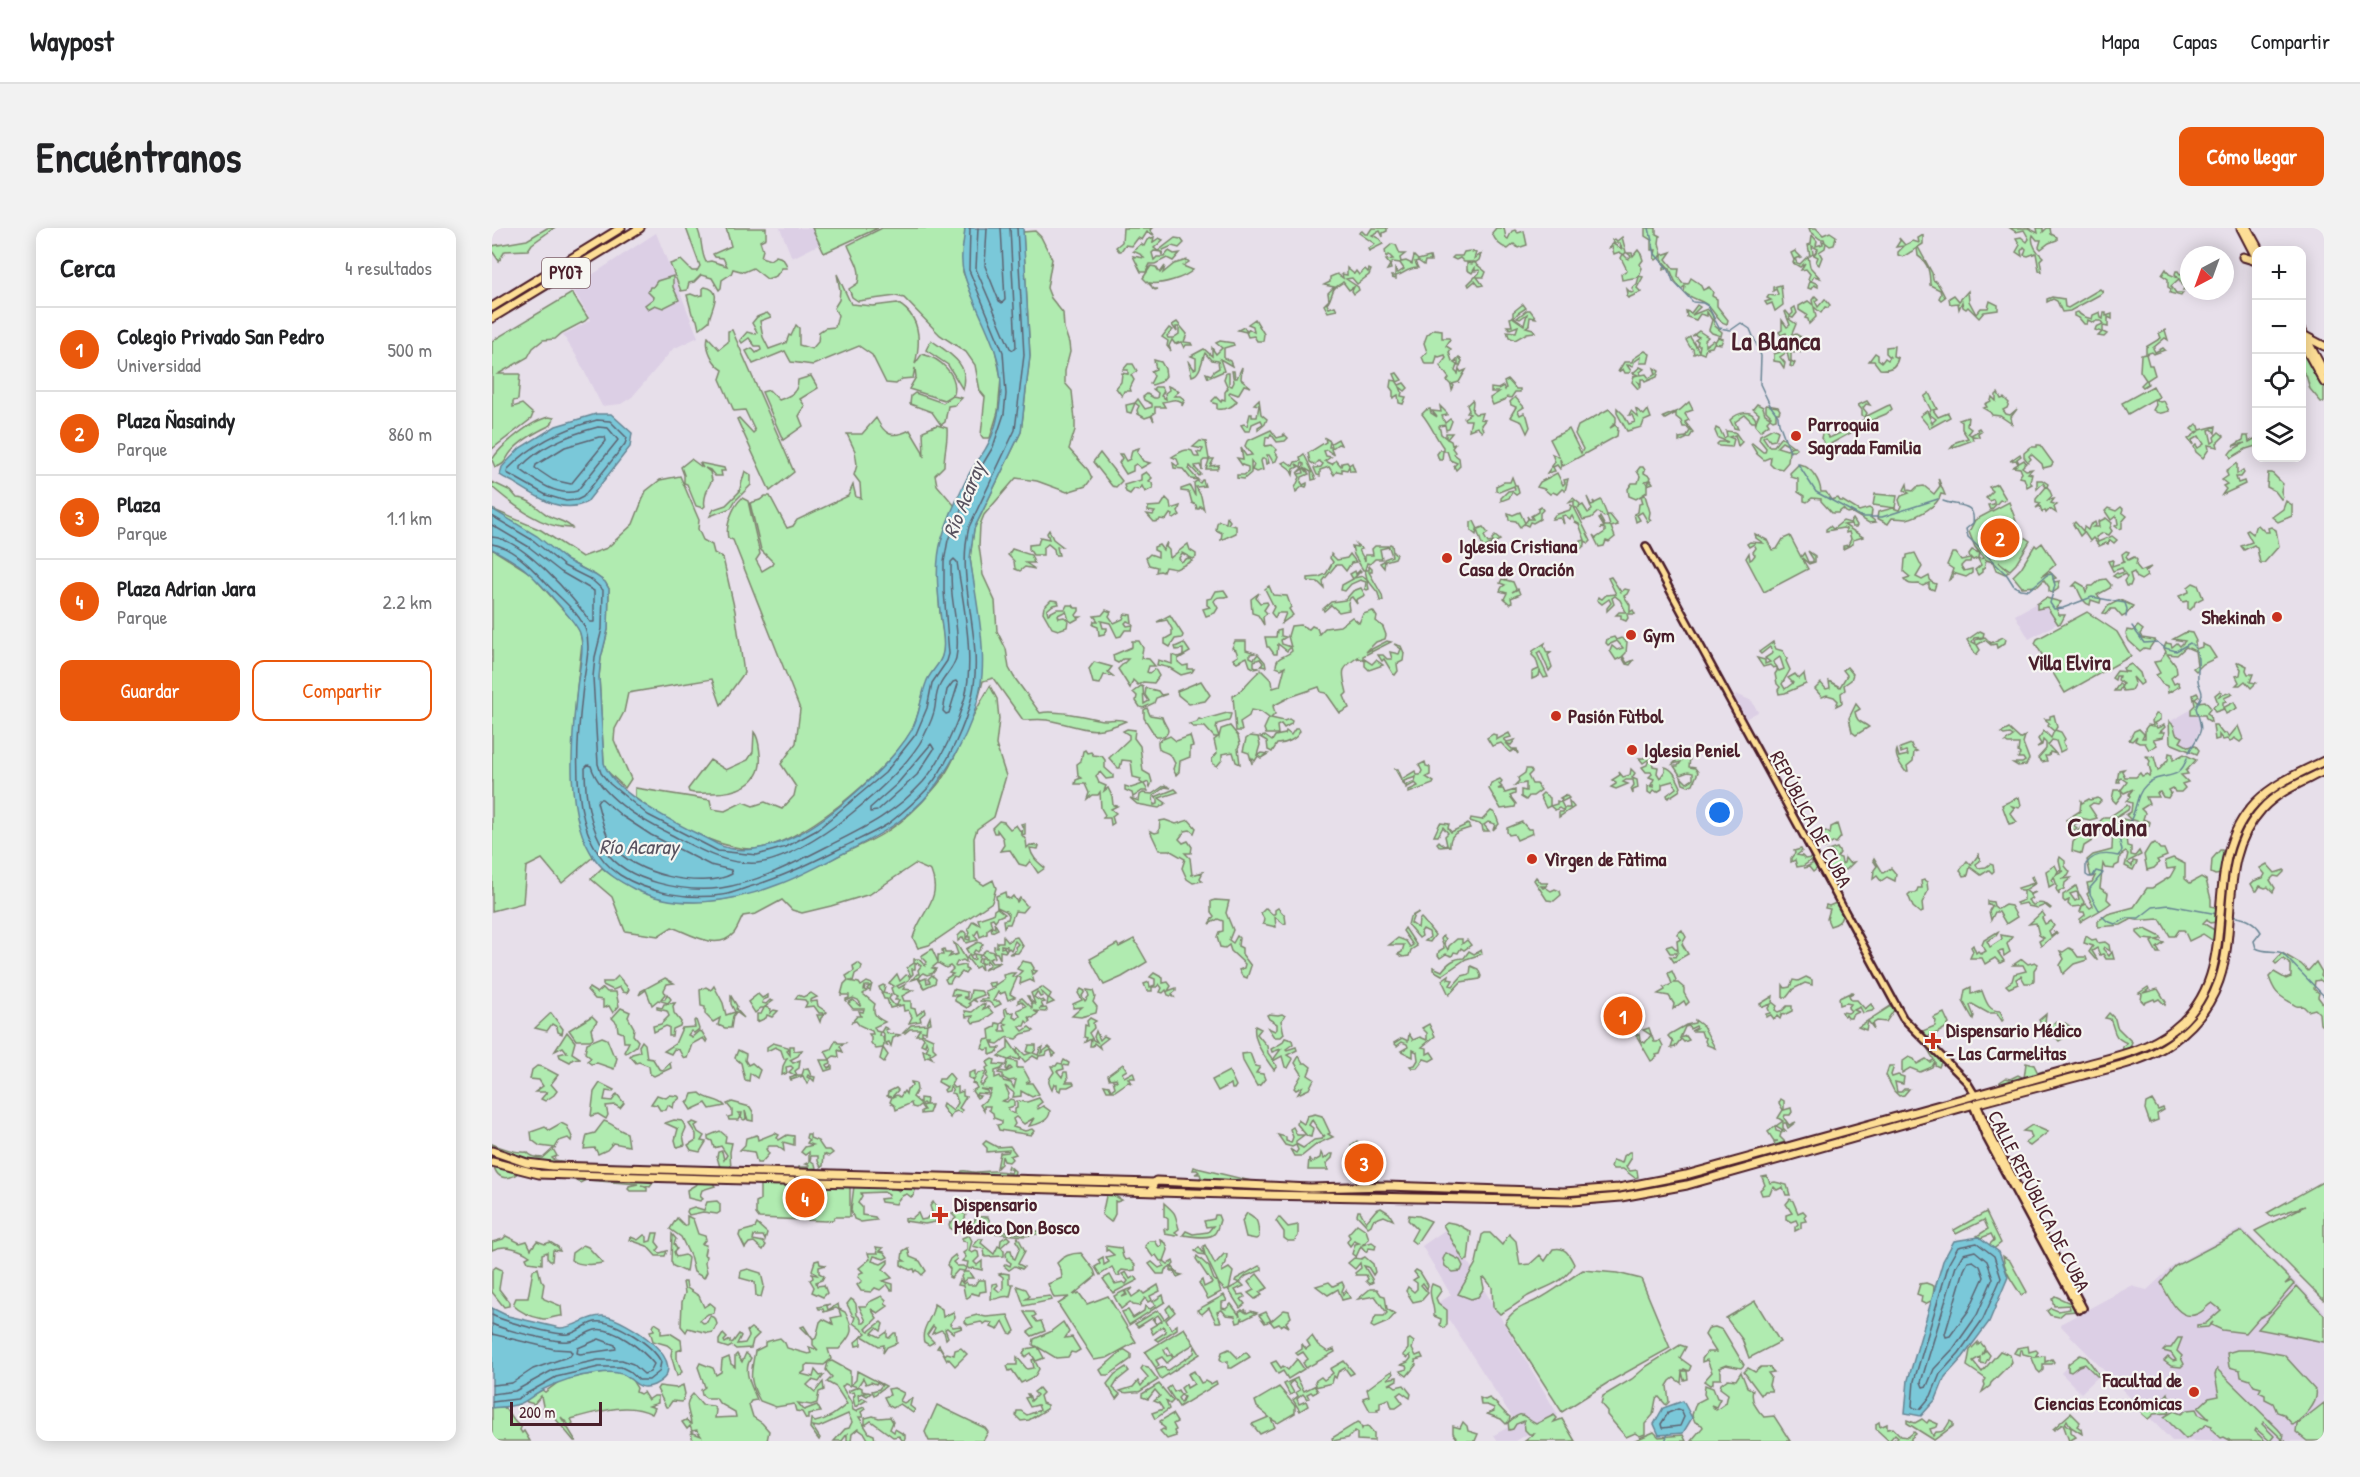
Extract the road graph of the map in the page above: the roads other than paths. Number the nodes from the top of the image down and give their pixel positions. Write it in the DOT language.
graph roads {
  1 [pos="621,228"];
  2 [pos="640,228"];
  3 [pos="2241,228"];
  4 [pos="2247,228"];
  5 [pos="2257,246"];
  6 [pos="2252,251"];
  7 [pos="2243,257"];
  8 [pos="2252,258"];
  9 [pos="492,307"];
  10 [pos="492,318"];
  11 [pos="2306,336"];
  12 [pos="2306,339"];
  13 [pos="2324,346"];
  14 [pos="2306,351"];
  15 [pos="2324,372"];
  16 [pos="2324,382"];
  17 [pos="1646,546"];
  18 [pos="2324,761"];
  19 [pos="2324,771"];
  20 [pos="2218,951"];
  21 [pos="2227,953"];
  22 [pos="2130,1053"];
  23 [pos="2133,1062"];
  24 [pos="1973,1094"];
  25 [pos="1975,1104"];
  26 [pos="1876,1128"];
  27 [pos="492,1151"];
  28 [pos="492,1162"];
  29 [pos="573,1166"];
  30 [pos="721,1170"];
  31 [pos="572,1175"];
  32 [pos="917,1175"];
  33 [pos="1688,1175"];
  34 [pos="721,1179"];
  35 [pos="916,1184"];
  36 [pos="1690,1184"];
  37 [pos="1156,1187"];
  38 [pos="1386,1187"];
  39 [pos="1387,1197"];
  40 [pos="2081,1309"];
  1 -- 9 [label="highway, PY07"];
  2 -- 10 [label="highway, PY07"];
  3 -- 6 [label="highway"];
  4 -- 5 [label="highway"];
  7 -- 8 [label="highway"];
  11 -- 13 [label="highway"];
  12 -- 15 [label="highway"];
  14 -- 16 [label="highway"];
  17 -- 24 [label="main road, REPÚBLICA DE CUBA"];
  18 -- 20 [label="highway"];
  19 -- 21 [label="highway"];
  20 -- 21 [label="highway"];
  20 -- 22 [label="highway"];
  21 -- 23 [label="highway"];
  22 -- 23 [label="highway"];
  22 -- 24 [label="highway"];
  23 -- 25 [label="highway"];
  24 -- 25 [label="highway"];
  24 -- 26 [label="highway"];
  25 -- 26 [label="highway"];
  25 -- 40 [label="main road, CALLE REPÚBLICA DE CUBA"];
  26 -- 33 [label="highway"];
  26 -- 36 [label="highway"];
  27 -- 29 [label="highway"];
  28 -- 31 [label="highway"];
  29 -- 30 [label="highway"];
  29 -- 31 [label="highway"];
  30 -- 32 [label="highway"];
  30 -- 34 [label="highway"];
  31 -- 34 [label="highway"];
  32 -- 35 [label="highway"];
  32 -- 37 [label="highway"];
  33 -- 36 [label="highway"];
  33 -- 38 [label="highway"];
  34 -- 35 [label="highway"];
  35 -- 37 [label="highway"];
  36 -- 39 [label="highway"];
  37 -- 38 [label="highway"];
  37 -- 39 [label="highway"];
  38 -- 39 [label="highway"];
}
